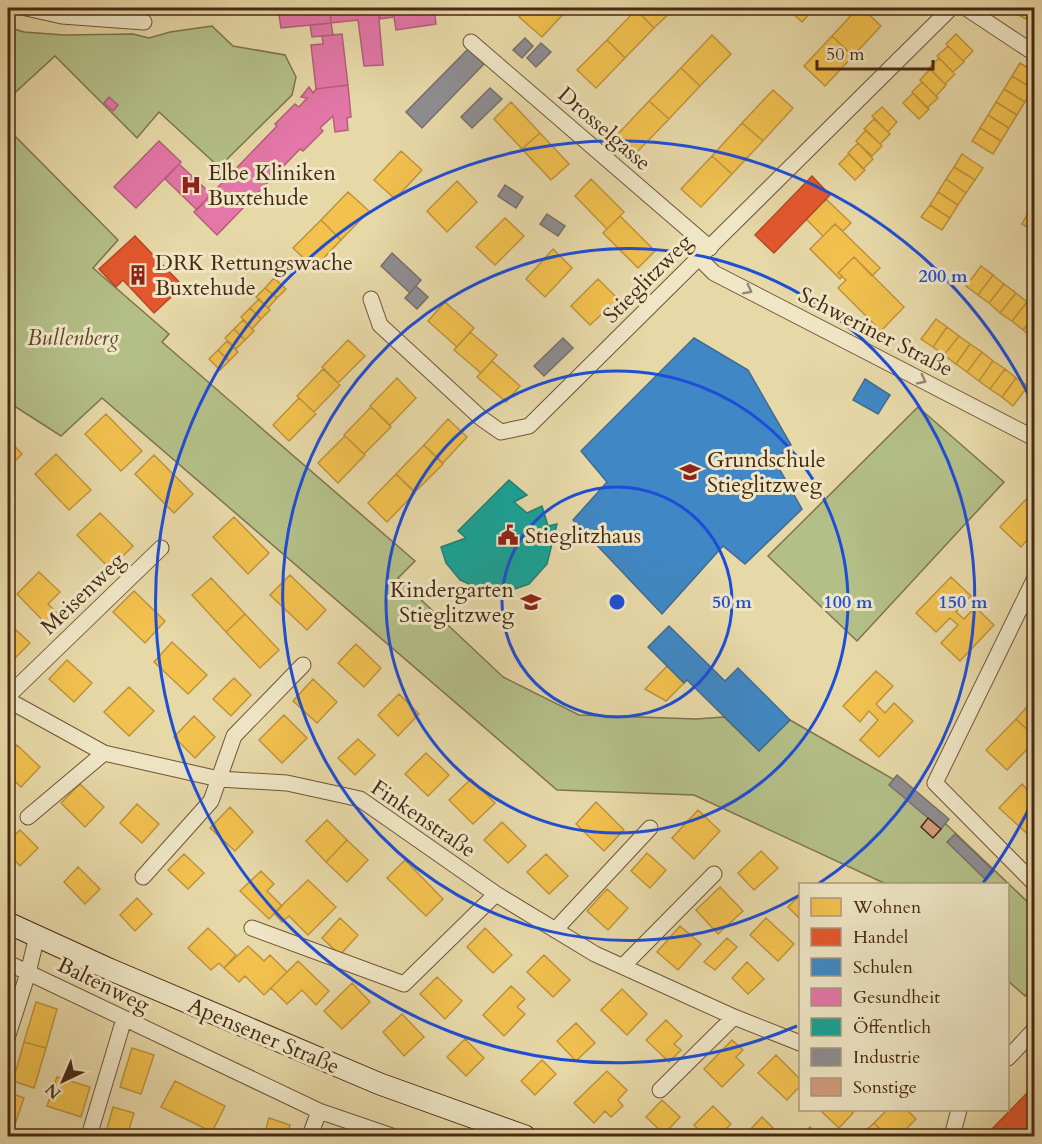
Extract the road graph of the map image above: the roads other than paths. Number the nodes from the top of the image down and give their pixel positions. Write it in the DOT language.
graph roads {
  1 [pos="26,8"];
  2 [pos="951,8"];
  3 [pos="966,8"];
  4 [pos="144,22"];
  5 [pos="471,42"];
  6 [pos="1035,53"];
  7 [pos="705,253"];
  8 [pos="371,299"];
  9 [pos="1035,438"];
  10 [pos="161,548"];
  11 [pos="1035,580"];
  12 [pos="303,665"];
  13 [pos="8,698"];
  14 [pos="104,753"];
  15 [pos="219,779"];
  16 [pos="28,817"];
  17 [pos="650,828"];
  18 [pos="714,874"];
  19 [pos="143,877"];
  20 [pos="1035,883"];
  21 [pos="496,894"];
  22 [pos="8,923"];
  23 [pos="252,928"];
  24 [pos="555,930"];
  25 [pos="37,936"];
  26 [pos="8,963"];
  27 [pos="623,966"];
  28 [pos="28,973"];
  29 [pos="734,1017"];
  30 [pos="124,1019"];
  31 [pos="1035,1030"];
  32 [pos="8,1035"];
  33 [pos="799,1042"];
  34 [pos="1009,1057"];
  35 [pos="660,1090"];
  36 [pos="318,1111"];
  37 [pos="959,1111"];
  38 [pos="88,1137"];
  39 [pos="310,1137"];
  40 [pos="392,1137"];
  41 [pos="525,1137"];
  42 [pos="952,1137"];
  1 -- 4 [label="street"];
  2 -- 7 [label="street, Stieglitzweg"];
  3 -- 6 [label="street"];
  5 -- 7 [label="street, Drosselgasse"];
  7 -- 8 [label="street, Stieglitzweg"];
  7 -- 9 [label="street, Schweriner Straße, one-way"];
  10 -- 13 [label="street, Meisenweg"];
  11 -- 20 [label="street"];
  12 -- 15 [label="street"];
  13 -- 14 [label="street, Finkenstraße"];
  14 -- 15 [label="street, Finkenstraße"];
  14 -- 16 [label="street"];
  15 -- 19 [label="street"];
  15 -- 21 [label="street, Finkenstraße"];
  17 -- 24 [label="street"];
  18 -- 27 [label="street"];
  21 -- 23 [label="street"];
  21 -- 24 [label="street, Finkenstraße"];
  22 -- 25 [label="main road, Apensener Straße"];
  24 -- 27 [label="street, Finkenstraße"];
  25 -- 28 [label="street"];
  25 -- 41 [label="main road, Apensener Straße"];
  26 -- 28 [label="street, Baltenweg"];
  27 -- 29 [label="street, Finkenstraße"];
  28 -- 30 [label="street, Baltenweg"];
  28 -- 32 [label="street"];
  29 -- 33 [label="street, Finkenstraße"];
  29 -- 35 [label="street"];
  30 -- 36 [label="street, Baltenweg"];
  30 -- 38 [label="street"];
  31 -- 34 [label="street"];
  36 -- 39 [label="street"];
  36 -- 40 [label="street, Baltenweg"];
  37 -- 42 [label="street"];
}
